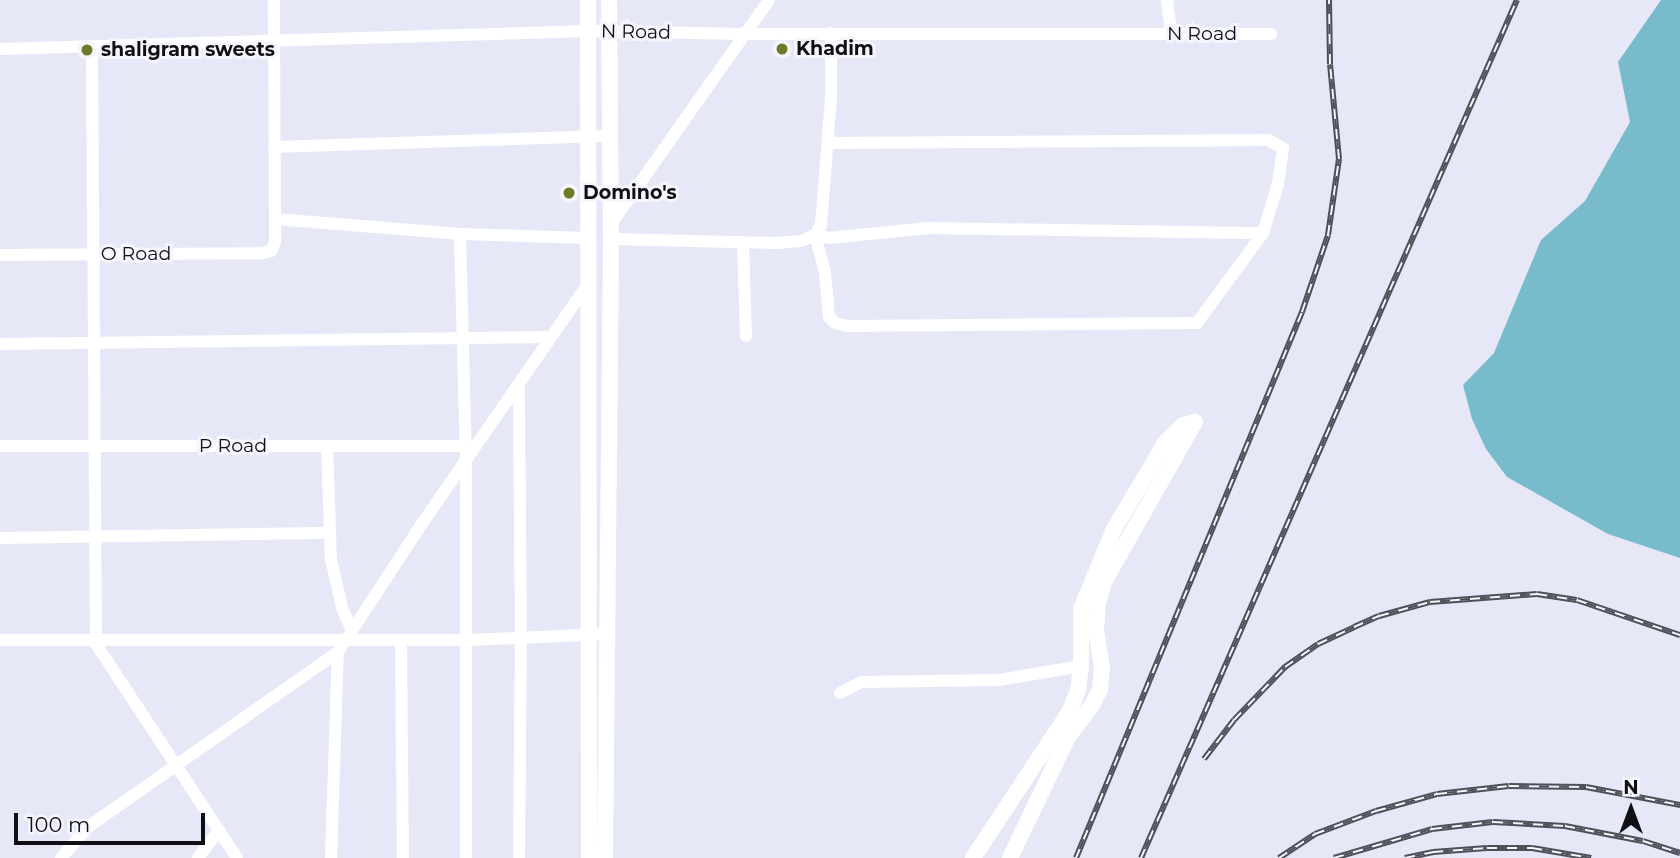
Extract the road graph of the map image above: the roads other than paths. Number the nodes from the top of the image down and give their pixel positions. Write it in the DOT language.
graph roads {
  1 [pos="274,0"];
  2 [pos="588,0"];
  3 [pos="609,0"];
  4 [pos="1167,0"];
  5 [pos="766,1"];
  6 [pos="589,31"];
  7 [pos="610,31"];
  8 [pos="831,33"];
  9 [pos="744,34"];
  10 [pos="1171,34"];
  11 [pos="1271,34"];
  12 [pos="274,41"];
  13 [pos="92,47"];
  14 [pos="0,48"];
  15 [pos="610,136"];
  16 [pos="589,137"];
  17 [pos="828,143"];
  18 [pos="274,147"];
  19 [pos="275,219"];
  20 [pos="611,232"];
  21 [pos="1263,233"];
  22 [pos="460,234"];
  23 [pos="815,235"];
  24 [pos="590,238"];
  25 [pos="743,242"];
  26 [pos="93,254"];
  27 [pos="0,255"];
  28 [pos="591,280"];
  29 [pos="747,336"];
  30 [pos="551,337"];
  31 [pos="463,338"];
  32 [pos="0,344"];
  33 [pos="94,345"];
  34 [pos="519,385"];
  35 [pos="0,446"];
  36 [pos="94,446"];
  37 [pos="327,446"];
  38 [pos="466,446"];
  39 [pos="466,462"];
  40 [pos="330,533"];
  41 [pos="93,537"];
  42 [pos="0,538"];
  43 [pos="609,634"];
  44 [pos="349,635"];
  45 [pos="590,635"];
  46 [pos="522,638"];
  47 [pos="0,640"];
  48 [pos="96,640"];
  49 [pos="401,640"];
  50 [pos="467,640"];
  51 [pos="338,652"];
  52 [pos="1081,666"];
  53 [pos="840,693"];
  54 [pos="175,764"];
  55 [pos="219,830"];
  56 [pos="61,858"];
  57 [pos="198,858"];
  58 [pos="237,858"];
  59 [pos="331,858"];
  60 [pos="403,858"];
  61 [pos="466,858"];
  62 [pos="519,858"];
  63 [pos="589,858"];
  64 [pos="605,858"];
  65 [pos="973,858"];
  66 [pos="1010,858"];
  1 -- 12 [label="street"];
  2 -- 6 [label="street"];
  3 -- 7 [label="street"];
  4 -- 10 [label="street"];
  5 -- 9 [label="street"];
  6 -- 7 [label="street, N Road"];
  6 -- 12 [label="street, N Road"];
  6 -- 16 [label="street"];
  7 -- 9 [label="street, N Road"];
  7 -- 15 [label="street"];
  8 -- 9 [label="street, N Road"];
  8 -- 10 [label="street, N Road"];
  8 -- 17 [label="street"];
  9 -- 20 [label="street"];
  10 -- 11 [label="street, N Road"];
  12 -- 13 [label="street, N Road"];
  12 -- 18 [label="street"];
  13 -- 14 [label="street, N Road"];
  13 -- 26 [label="street"];
  15 -- 16 [label="street"];
  15 -- 20 [label="street"];
  16 -- 18 [label="street"];
  16 -- 24 [label="street"];
  17 -- 21 [label="street"];
  17 -- 23 [label="street"];
  18 -- 19 [label="street"];
  19 -- 22 [label="street"];
  19 -- 26 [label="street, O Road"];
  20 -- 25 [label="street"];
  20 -- 43 [label="street"];
  21 -- 23 [label="street"];
  21 -- 23 [label="street"];
  22 -- 24 [label="street"];
  22 -- 31 [label="street"];
  23 -- 25 [label="street"];
  24 -- 28 [label="street"];
  25 -- 29 [label="street"];
  26 -- 27 [label="street, O Road"];
  26 -- 33 [label="street"];
  28 -- 30 [label="street"];
  28 -- 45 [label="street"];
  30 -- 31 [label="street"];
  30 -- 34 [label="street"];
  31 -- 33 [label="street"];
  31 -- 38 [label="street"];
  32 -- 33 [label="street"];
  33 -- 36 [label="street"];
  34 -- 39 [label="street"];
  34 -- 46 [label="street"];
  35 -- 36 [label="street, P Road"];
  36 -- 37 [label="street, P Road"];
  36 -- 41 [label="street"];
  37 -- 38 [label="street, P Road"];
  37 -- 40 [label="street"];
  38 -- 39 [label="street"];
  39 -- 44 [label="street"];
  39 -- 50 [label="street"];
  40 -- 41 [label="street"];
  40 -- 44 [label="street"];
  41 -- 42 [label="street"];
  41 -- 48 [label="street"];
  43 -- 45 [label="street"];
  43 -- 64 [label="street"];
  44 -- 48 [label="street"];
  44 -- 49 [label="street"];
  44 -- 51 [label="street"];
  45 -- 46 [label="street"];
  45 -- 63 [label="street"];
  46 -- 50 [label="street"];
  46 -- 62 [label="street"];
  47 -- 48 [label="street"];
  48 -- 54 [label="street"];
  49 -- 50 [label="street"];
  49 -- 60 [label="street"];
  50 -- 61 [label="street"];
  51 -- 54 [label="street"];
  51 -- 59 [label="street"];
  52 -- 53 [label="street"];
  52 -- 65 [label="street"];
  52 -- 66 [label="street"];
  54 -- 55 [label="street"];
  54 -- 56 [label="street"];
  55 -- 57 [label="street"];
  55 -- 58 [label="street"];
}
